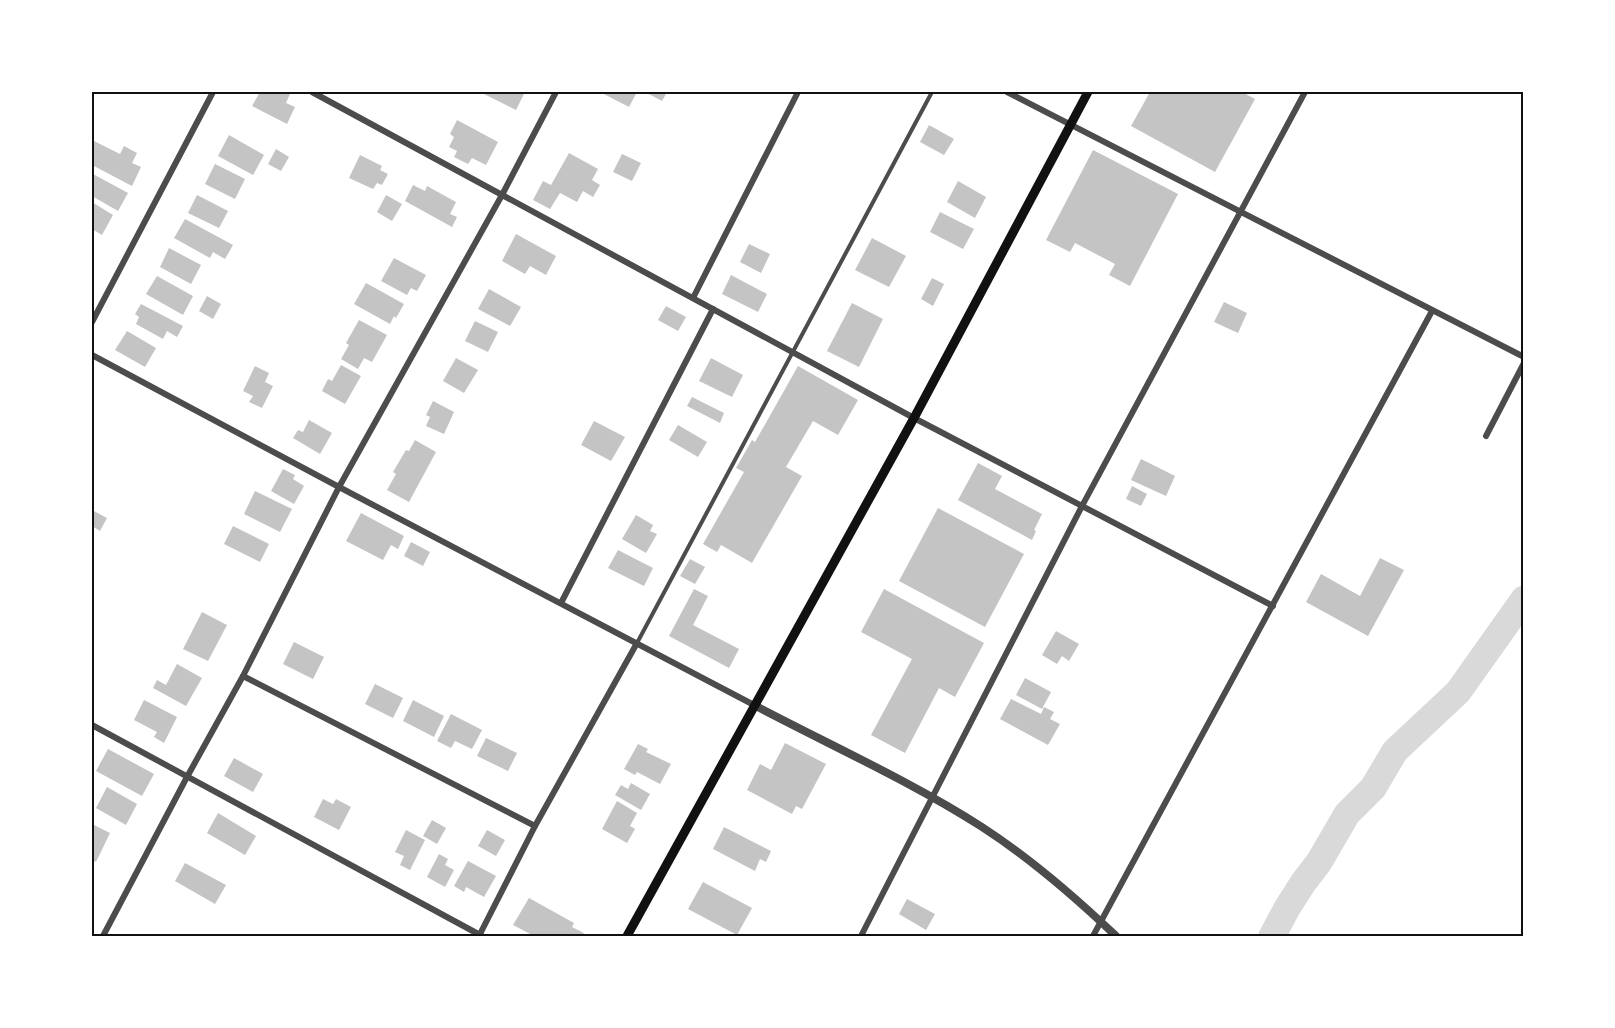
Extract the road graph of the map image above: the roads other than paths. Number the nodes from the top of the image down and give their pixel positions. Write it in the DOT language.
graph roads {
  1 [pos="312,92"];
  2 [pos="556,92"];
  3 [pos="798,92"];
  4 [pos="932,92"];
  5 [pos="1007,92"];
  6 [pos="1088,92"];
  7 [pos="1305,92"];
  8 [pos="210,93"];
  9 [pos="1070,125"];
  10 [pos="502,195"];
  11 [pos="1240,211"];
  12 [pos="693,298"];
  13 [pos="92,302"];
  14 [pos="100,306"];
  15 [pos="713,309"];
  16 [pos="1432,311"];
  17 [pos="92,322"];
  18 [pos="792,352"];
  19 [pos="92,355"];
  20 [pos="1524,357"];
  21 [pos="1524,363"];
  22 [pos="914,418"];
  23 [pos="1486,436"];
  24 [pos="339,487"];
  25 [pos="1082,506"];
  26 [pos="561,603"];
  27 [pos="1273,606"];
  28 [pos="637,643"];
  29 [pos="243,676"];
  30 [pos="754,705"];
  31 [pos="92,725"];
  32 [pos="187,777"];
  33 [pos="933,798"];
  34 [pos="535,826"];
  35 [pos="1101,922"];
  36 [pos="103,936"];
  37 [pos="480,936"];
  38 [pos="627,936"];
  39 [pos="861,936"];
  40 [pos="1093,936"];
  41 [pos="1116,936"];
  1 -- 10 [label="street"];
  2 -- 10 [label="street"];
  3 -- 12 [label="street"];
  4 -- 18 [label="lane"];
  5 -- 9 [label="street"];
  6 -- 9 [label="main road"];
  7 -- 11 [label="street"];
  8 -- 14 [label="street"];
  9 -- 11 [label="street"];
  9 -- 22 [label="main road"];
  10 -- 12 [label="street"];
  10 -- 24 [label="street"];
  11 -- 16 [label="street"];
  11 -- 25 [label="street"];
  12 -- 15 [label="street"];
  13 -- 14 [label="street"];
  14 -- 17 [label="street"];
  15 -- 18 [label="street"];
  15 -- 26 [label="street"];
  16 -- 20 [label="street"];
  16 -- 27 [label="street"];
  18 -- 22 [label="street"];
  18 -- 28 [label="lane"];
  19 -- 24 [label="street"];
  21 -- 23 [label="street"];
  22 -- 25 [label="street"];
  22 -- 30 [label="main road"];
  24 -- 26 [label="street"];
  24 -- 29 [label="street"];
  25 -- 27 [label="street"];
  25 -- 33 [label="street"];
  26 -- 28 [label="street"];
  27 -- 35 [label="street"];
  28 -- 30 [label="street"];
  28 -- 34 [label="street"];
  29 -- 32 [label="street"];
  29 -- 34 [label="street"];
  30 -- 33 [label="street"];
  30 -- 38 [label="main road"];
  31 -- 32 [label="street"];
  32 -- 36 [label="street"];
  32 -- 37 [label="street"];
  33 -- 35 [label="street"];
  33 -- 39 [label="street"];
  34 -- 37 [label="street"];
  35 -- 40 [label="street"];
  35 -- 41 [label="street"];
}
